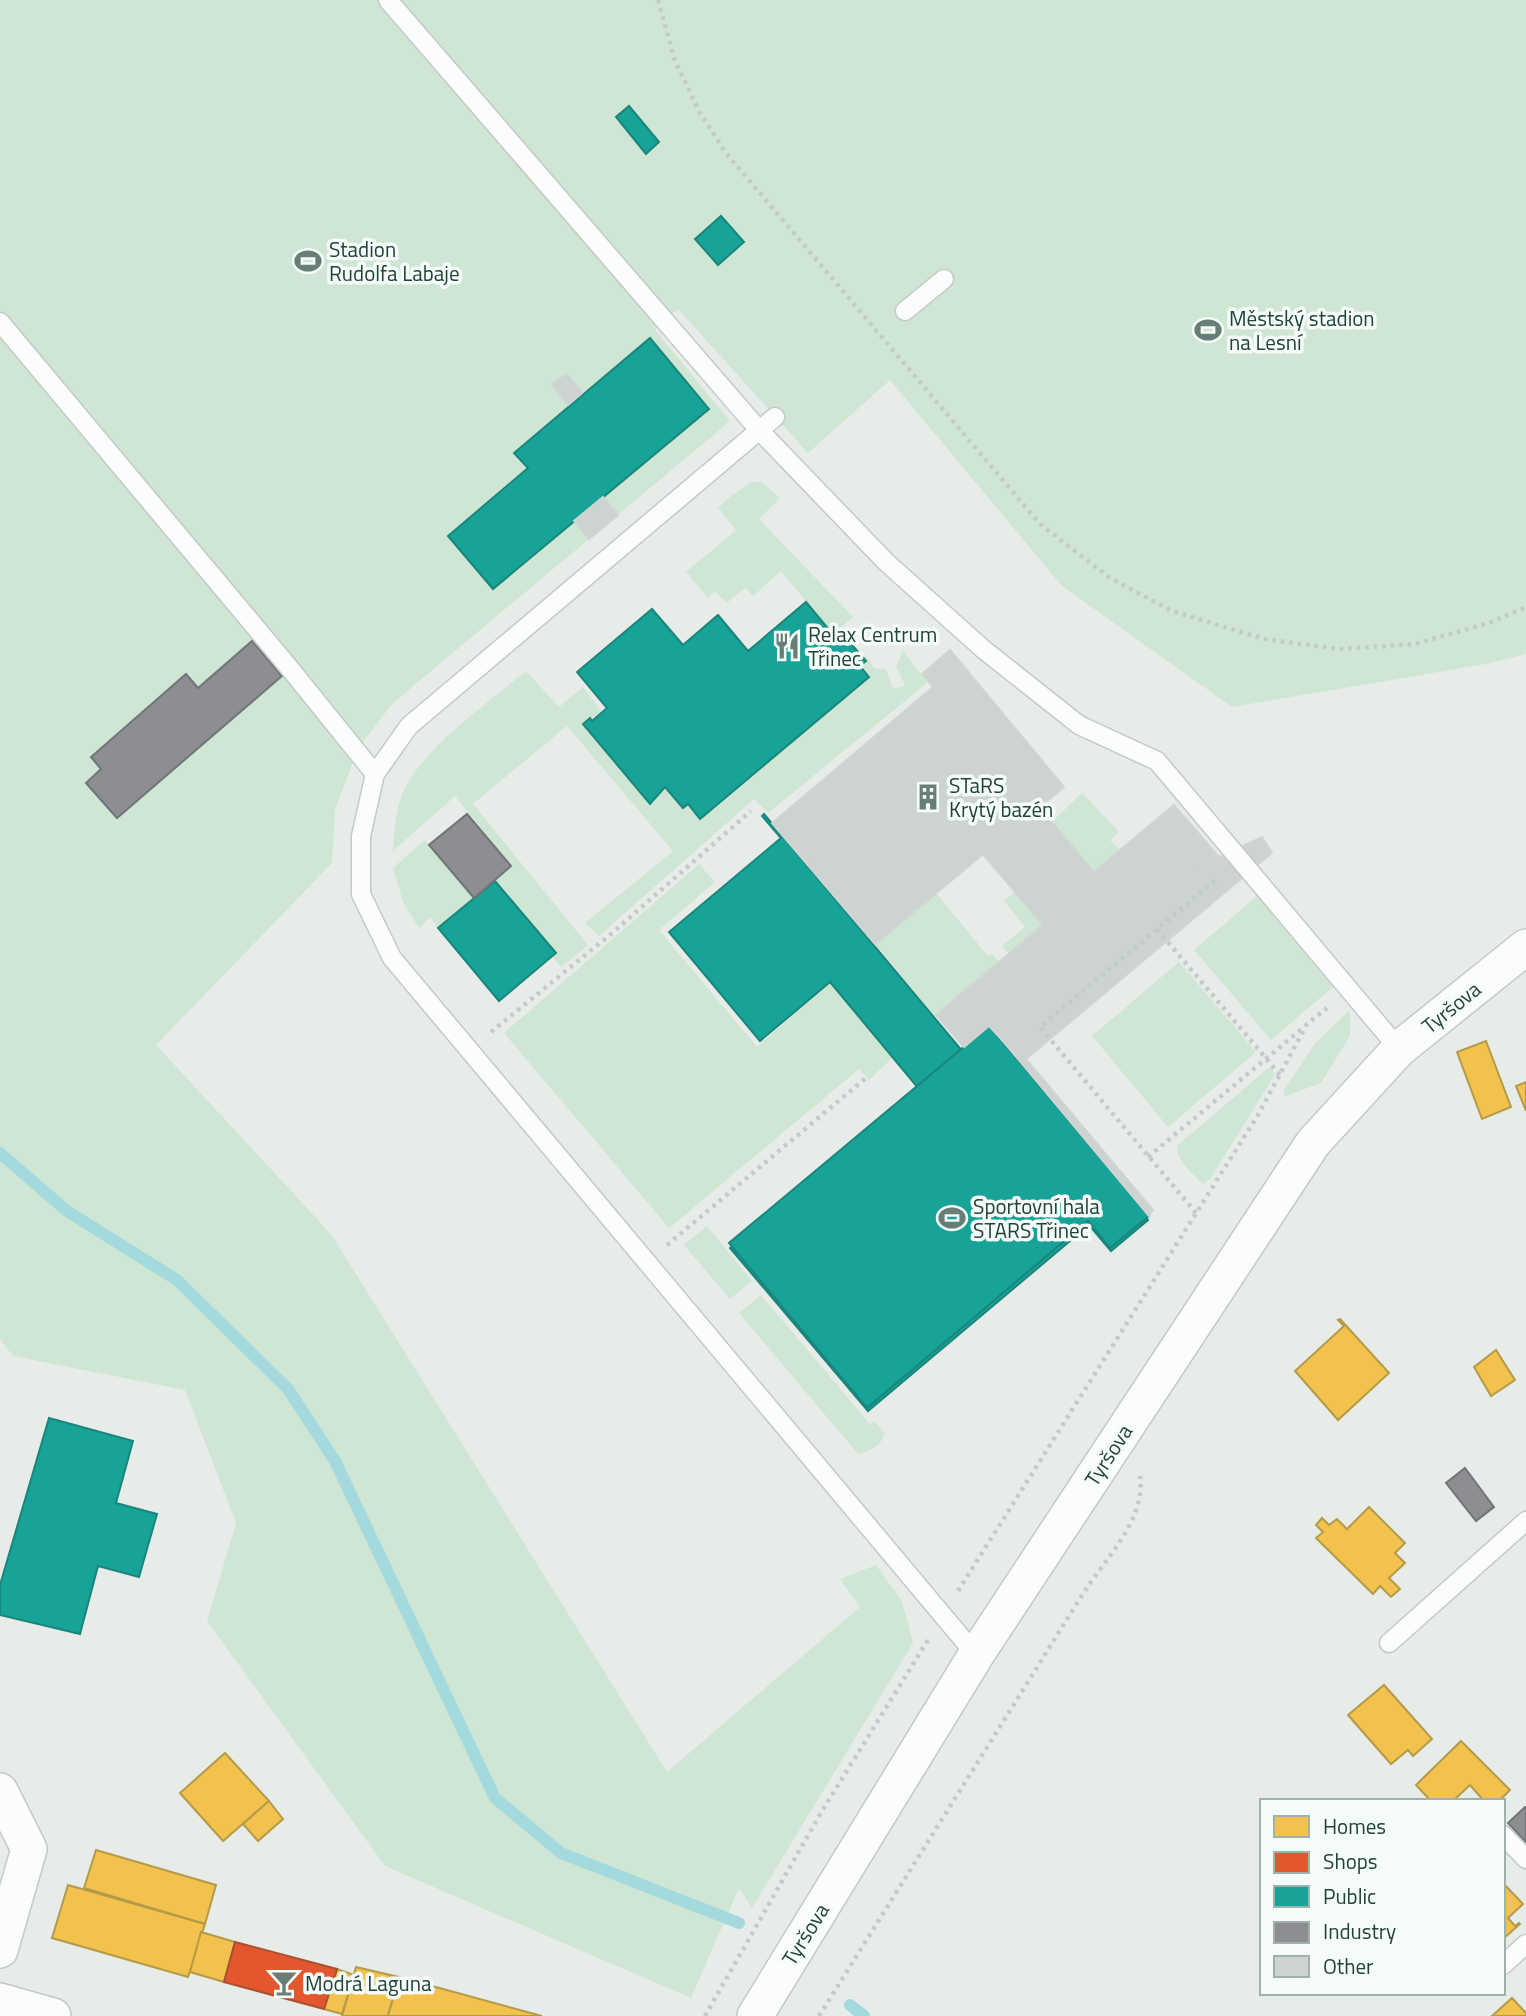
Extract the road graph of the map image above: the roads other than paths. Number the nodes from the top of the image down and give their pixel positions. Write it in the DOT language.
graph roads {
  1 [pos="388,0"];
  2 [pos="944,279"];
  3 [pos="905,311"];
  4 [pos="0,322"];
  5 [pos="775,417"];
  6 [pos="760,430"];
  7 [pos="375,774"];
  8 [pos="1526,947"];
  9 [pos="1399,1049"];
  10 [pos="1526,1521"];
  11 [pos="1389,1643"];
  12 [pos="976,1656"];
  13 [pos="0,1791"];
  14 [pos="1505,1837"];
  15 [pos="1526,1859"];
  16 [pos="1526,1944"];
  17 [pos="0,1950"];
  18 [pos="1505,1963"];
  19 [pos="0,2001"];
  20 [pos="53,2016"];
  21 [pos="755,2016"];
  1 -- 6 [label="lane"];
  2 -- 3 [label="lane"];
  4 -- 7 [label="lane"];
  5 -- 6 [label="lane"];
  6 -- 7 [label="lane"];
  6 -- 9 [label="lane"];
  7 -- 12 [label="lane"];
  8 -- 9 [label="street, Tyršova"];
  9 -- 12 [label="street, Tyršova"];
  10 -- 11 [label="lane"];
  12 -- 21 [label="street, Tyršova"];
  13 -- 17 [label="street"];
  14 -- 15 [label="lane"];
  16 -- 18 [label="lane"];
  19 -- 20 [label="street"];
}
